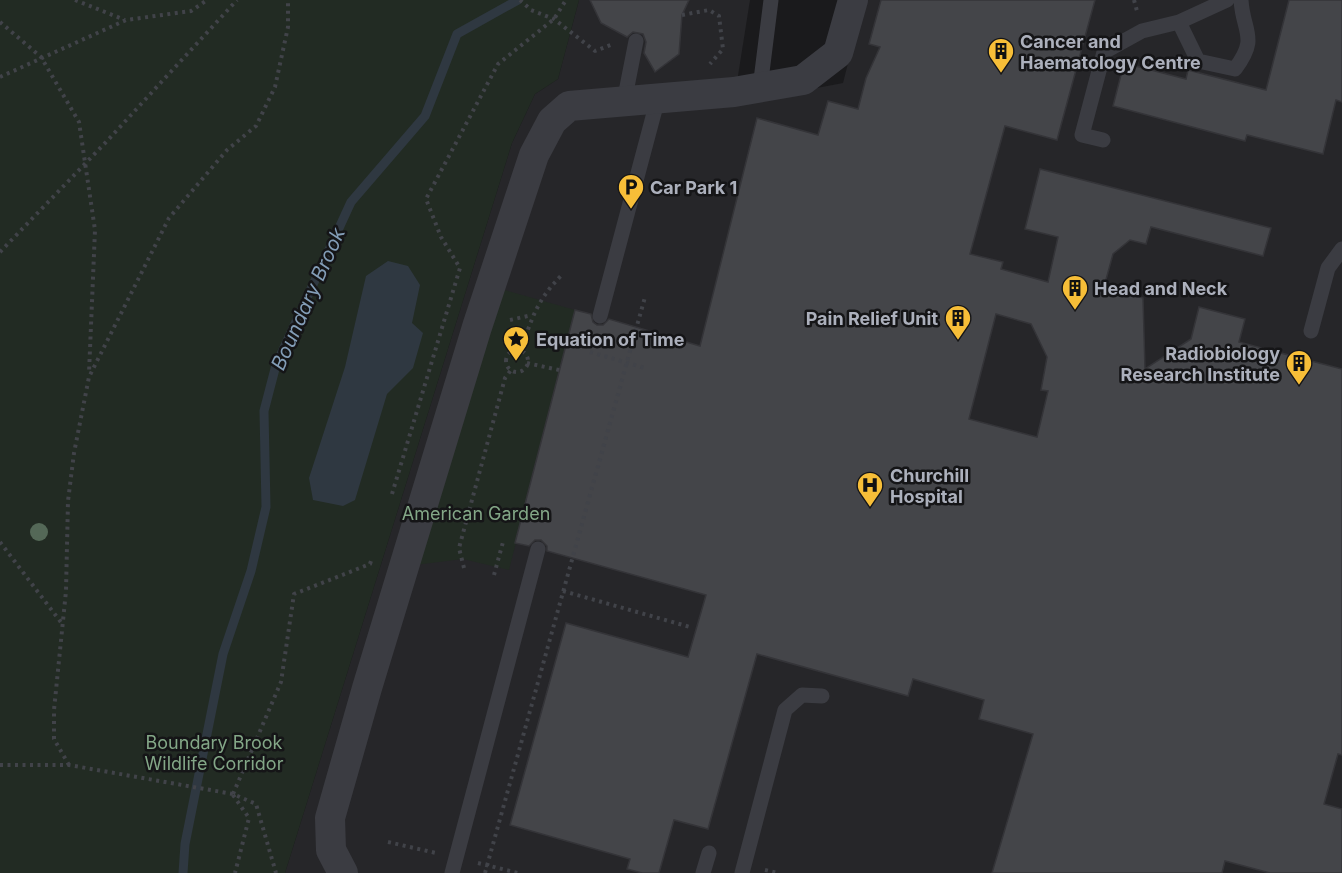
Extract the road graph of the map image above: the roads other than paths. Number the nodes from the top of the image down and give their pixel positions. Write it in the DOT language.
graph roads {
  1 [pos="771,0"];
  2 [pos="853,0"];
  3 [pos="1227,0"];
  4 [pos="1241,0"];
  5 [pos="1179,22"];
  6 [pos="636,42"];
  7 [pos="760,88"];
  8 [pos="627,89"];
  9 [pos="672,97"];
  10 [pos="1103,140"];
  11 [pos="1342,249"];
  12 [pos="600,316"];
  13 [pos="1311,331"];
  14 [pos="538,549"];
  15 [pos="822,696"];
  16 [pos="709,853"];
  17 [pos="343,873"];
  18 [pos="452,873"];
  19 [pos="703,873"];
  20 [pos="742,873"];
  1 -- 7 [label="lane"];
  2 -- 7 [label="street"];
  3 -- 5 [label="lane"];
  4 -- 5 [label="lane"];
  5 -- 10 [label="lane"];
  6 -- 8 [label="lane"];
  7 -- 9 [label="street"];
  8 -- 9 [label="street"];
  8 -- 17 [label="street"];
  9 -- 12 [label="lane"];
  11 -- 13 [label="lane"];
  14 -- 18 [label="lane"];
  15 -- 20 [label="lane"];
  16 -- 19 [label="lane"];
}
